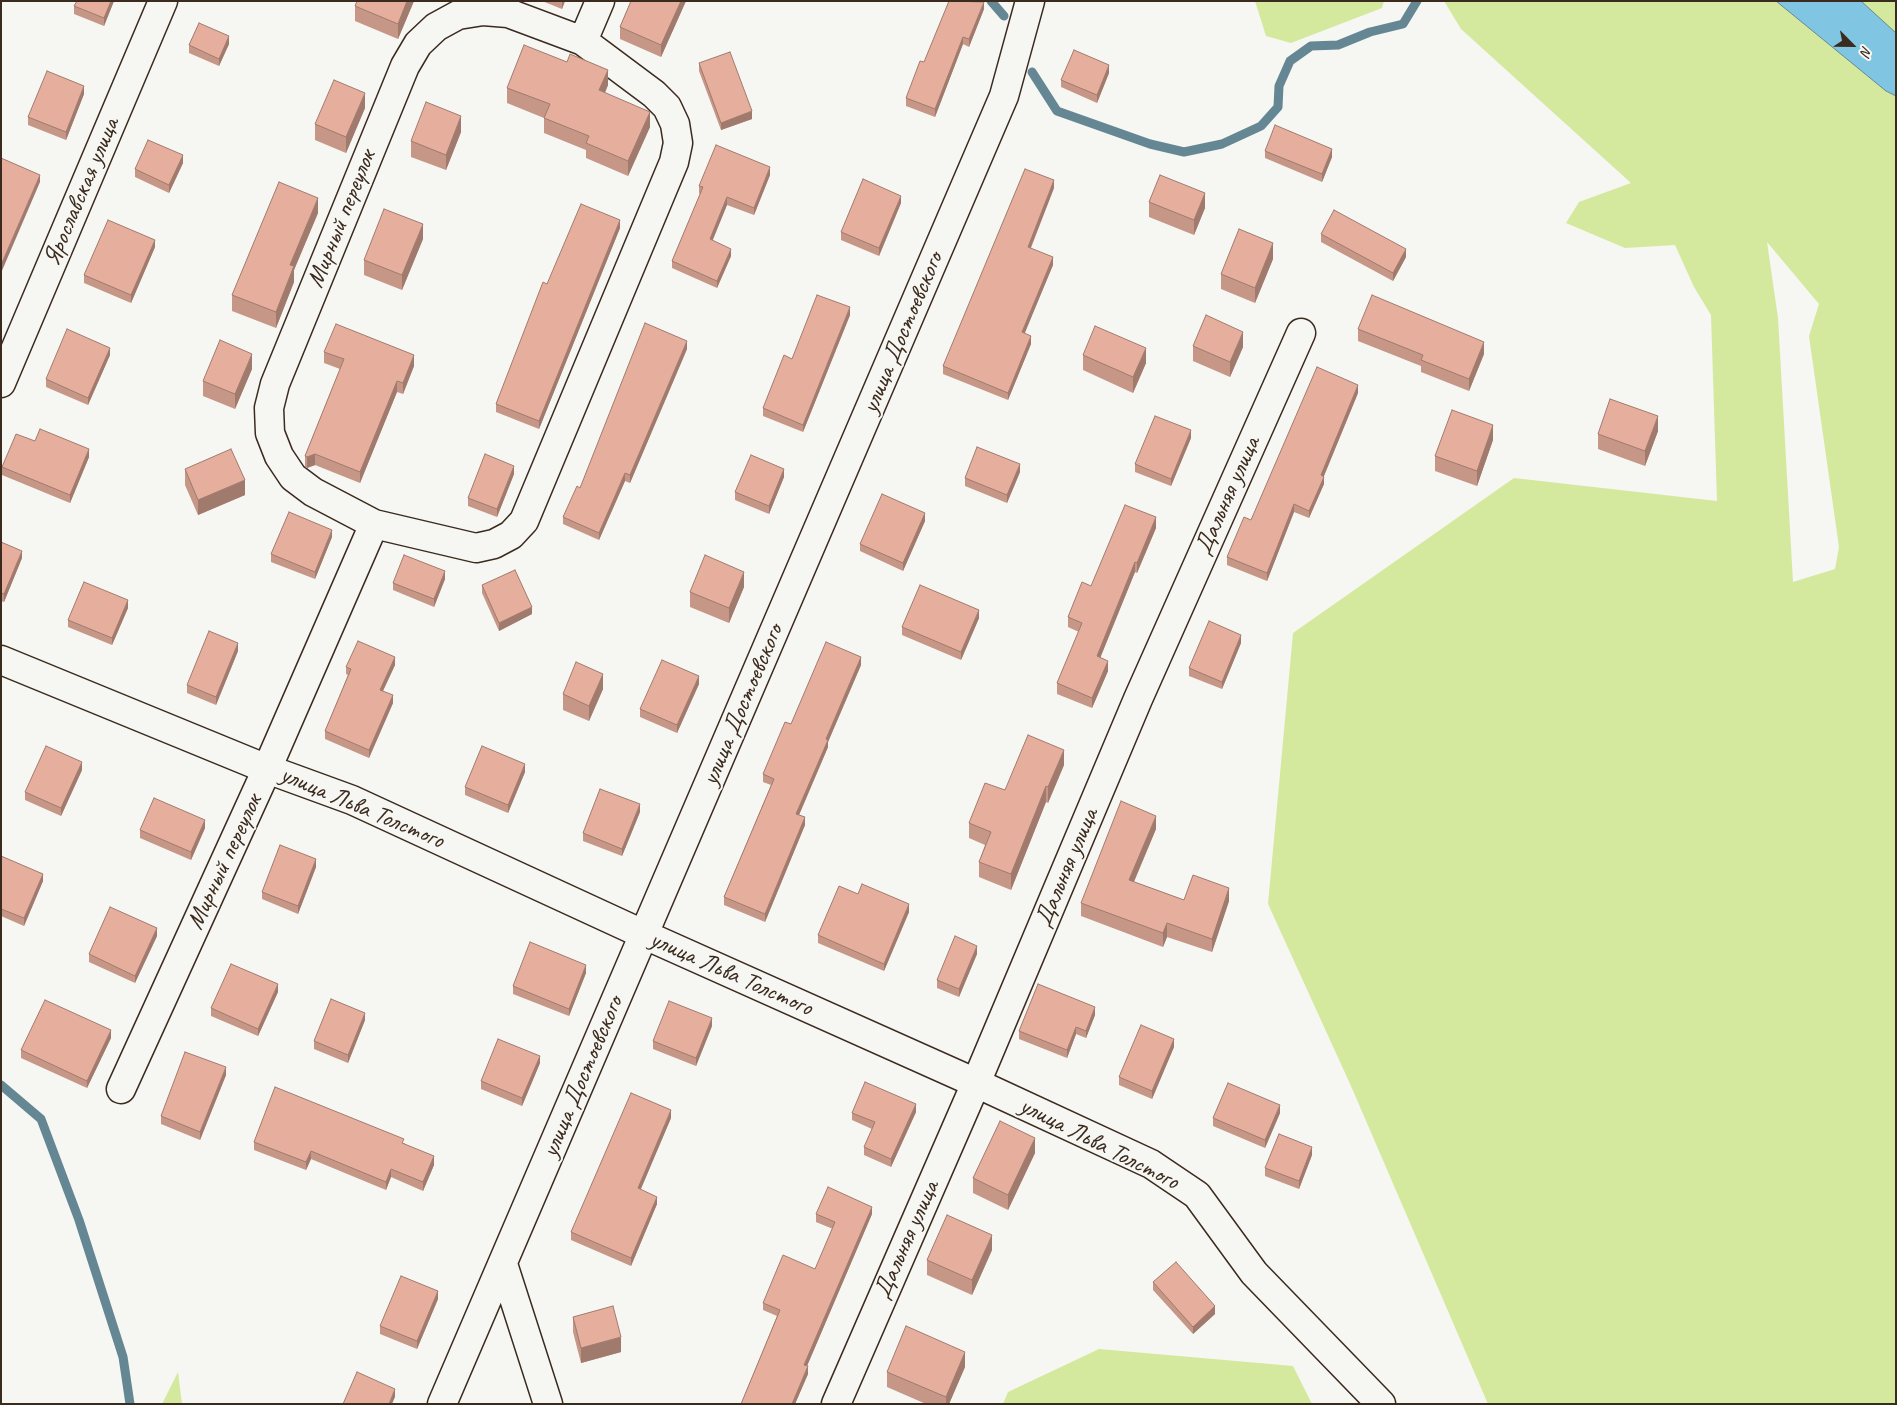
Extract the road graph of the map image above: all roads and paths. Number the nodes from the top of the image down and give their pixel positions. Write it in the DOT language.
graph roads {
  1 [pos="163,1"];
  2 [pos="600,1"];
  3 [pos="1030,1"];
  4 [pos="584,41"];
  5 [pos="1301,333"];
  6 [pos="1,383"];
  7 [pos="374,524"];
  8 [pos="1,660"];
  9 [pos="268,769"];
  10 [pos="645,935"];
  11 [pos="976,1083"];
  12 [pos="121,1089"];
  13 [pos="503,1264"];
  14 [pos="442,1404"];
  15 [pos="548,1404"];
  16 [pos="836,1404"];
  17 [pos="1381,1404"];
  1 -- 6 [label="street, Ярославская улица"];
  2 -- 4 [label="street"];
  3 -- 10 [label="street, улица Достоевского"];
  4 -- 7 [label="street, Мирный переулок"];
  4 -- 7 [label="street, Мирный переулок"];
  5 -- 11 [label="street, Дальняя улица"];
  7 -- 9 [label="street, Мирный переулок"];
  8 -- 9 [label="street, улица Льва Толстого"];
  9 -- 10 [label="street, улица Льва Толстого"];
  9 -- 12 [label="street, Мирный переулок"];
  10 -- 11 [label="street, улица Льва Толстого"];
  10 -- 13 [label="street, улица Достоевского"];
  11 -- 16 [label="street, Дальняя улица"];
  11 -- 17 [label="street, улица Льва Толстого"];
  13 -- 14 [label="street, улица Достоевского"];
  13 -- 15 [label="street"];
}
